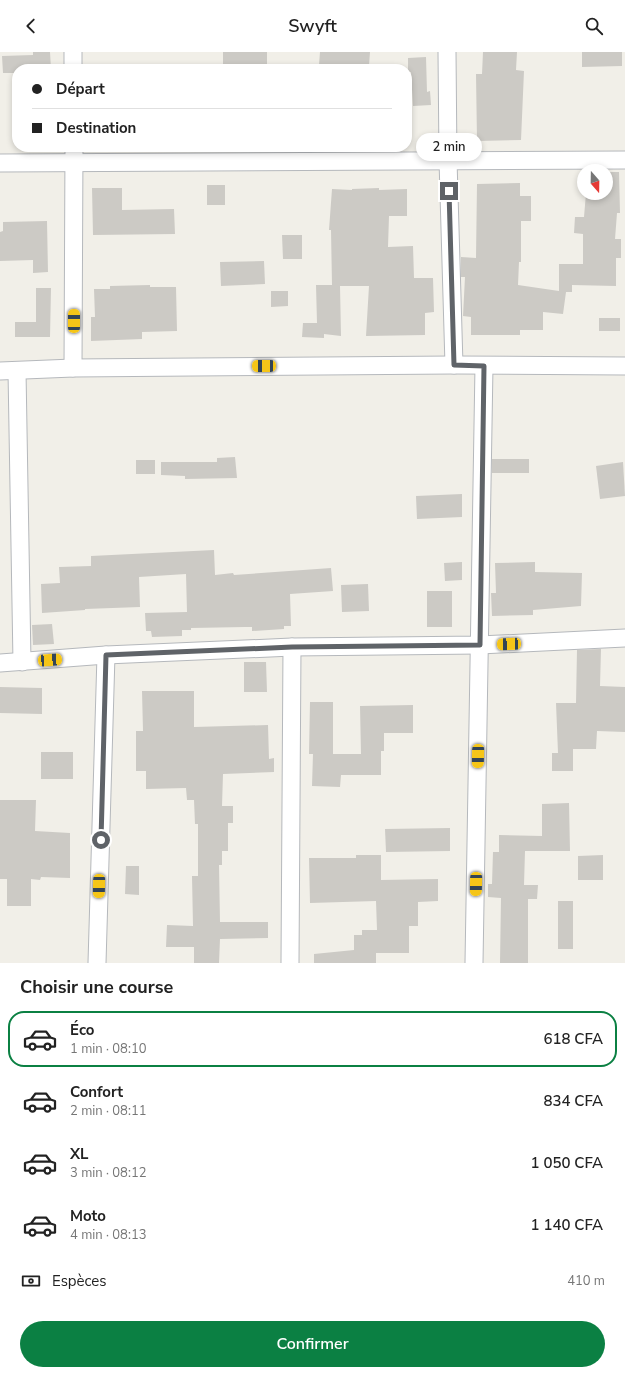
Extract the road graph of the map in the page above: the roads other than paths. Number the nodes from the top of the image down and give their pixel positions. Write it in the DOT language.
graph roads {
  1 [pos="73,52"];
  2 [pos="447,52"];
  3 [pos="74,64"];
  4 [pos="74,155"];
  5 [pos="448,160"];
  6 [pos="625,160"];
  7 [pos="0,163"];
  8 [pos="454,365"];
  9 [pos="484,366"];
  10 [pos="625,366"];
  11 [pos="74,368"];
  12 [pos="0,370"];
  13 [pos="17,371"];
  14 [pos="625,638"];
  15 [pos="480,645"];
  16 [pos="292,647"];
  17 [pos="106,655"];
  18 [pos="22,662"];
  19 [pos="0,663"];
  20 [pos="97,963"];
  21 [pos="290,963"];
  22 [pos="474,963"];
  1 -- 3 [label="street"];
  2 -- 5 [label="street"];
  4 -- 5 [label="street"];
  4 -- 7 [label="street"];
  4 -- 11 [label="street"];
  5 -- 6 [label="street"];
  5 -- 8 [label="street"];
  8 -- 9 [label="street"];
  8 -- 11 [label="street"];
  9 -- 10 [label="street"];
  9 -- 15 [label="street"];
  11 -- 13 [label="street"];
  12 -- 13 [label="street"];
  13 -- 18 [label="street"];
  14 -- 15 [label="street"];
  15 -- 16 [label="street"];
  15 -- 22 [label="street"];
  16 -- 17 [label="street"];
  16 -- 21 [label="street"];
  17 -- 18 [label="street"];
  17 -- 20 [label="street"];
  18 -- 19 [label="street"];
}
